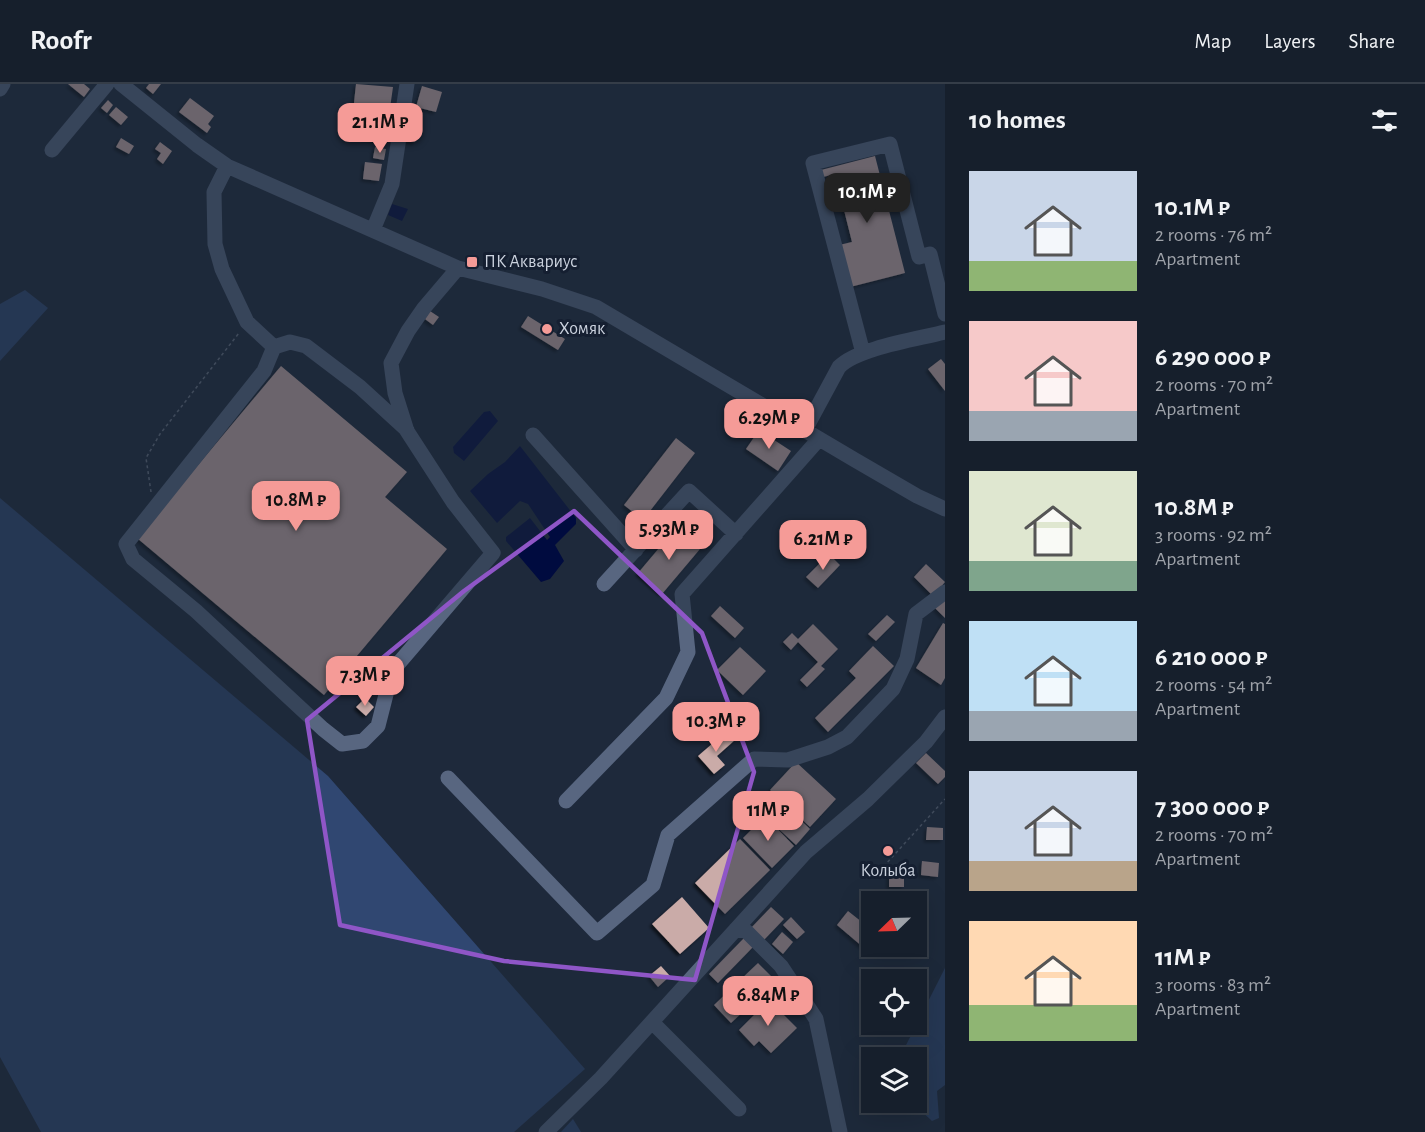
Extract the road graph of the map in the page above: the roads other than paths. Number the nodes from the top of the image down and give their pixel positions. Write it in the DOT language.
graph roads {
  1 [pos="3,84"];
  2 [pos="107,84"];
  3 [pos="121,84"];
  4 [pos="407,84"];
  5 [pos="0,89"];
  6 [pos="52,150"];
  7 [pos="227,166"];
  8 [pos="373,230"];
  9 [pos="458,268"];
  10 [pos="945,314"];
  11 [pos="945,332"];
  12 [pos="274,347"];
  13 [pos="863,353"];
  14 [pos="805,430"];
  15 [pos="407,431"];
  16 [pos="533,435"];
  17 [pos="819,439"];
  18 [pos="945,509"];
  19 [pos="736,534"];
  20 [pos="636,550"];
  21 [pos="603,584"];
  22 [pos="945,592"];
  23 [pos="945,717"];
  24 [pos="448,778"];
  25 [pos="566,801"];
  26 [pos="736,929"];
  27 [pos="652,1022"];
  28 [pos="739,1109"];
  29 [pos="546,1132"];
  30 [pos="840,1132"];
  1 -- 5 [label="street"];
  2 -- 6 [label="street"];
  3 -- 7 [label="street"];
  4 -- 8 [label="street"];
  7 -- 8 [label="street"];
  7 -- 12 [label="street"];
  8 -- 9 [label="street"];
  9 -- 14 [label="street"];
  9 -- 15 [label="street"];
  10 -- 13 [label="street"];
  11 -- 13 [label="street"];
  12 -- 15 [label="street"];
  12 -- 15 [label="street"];
  13 -- 14 [label="street"];
  14 -- 17 [label="street"];
  16 -- 20 [label="street"];
  17 -- 18 [label="street"];
  17 -- 19 [label="street"];
  19 -- 20 [label="street"];
  19 -- 25 [label="street"];
  20 -- 21 [label="street"];
  22 -- 24 [label="street"];
  23 -- 26 [label="street"];
  26 -- 27 [label="street"];
  26 -- 30 [label="street"];
  27 -- 28 [label="street"];
  27 -- 29 [label="street"];
}
